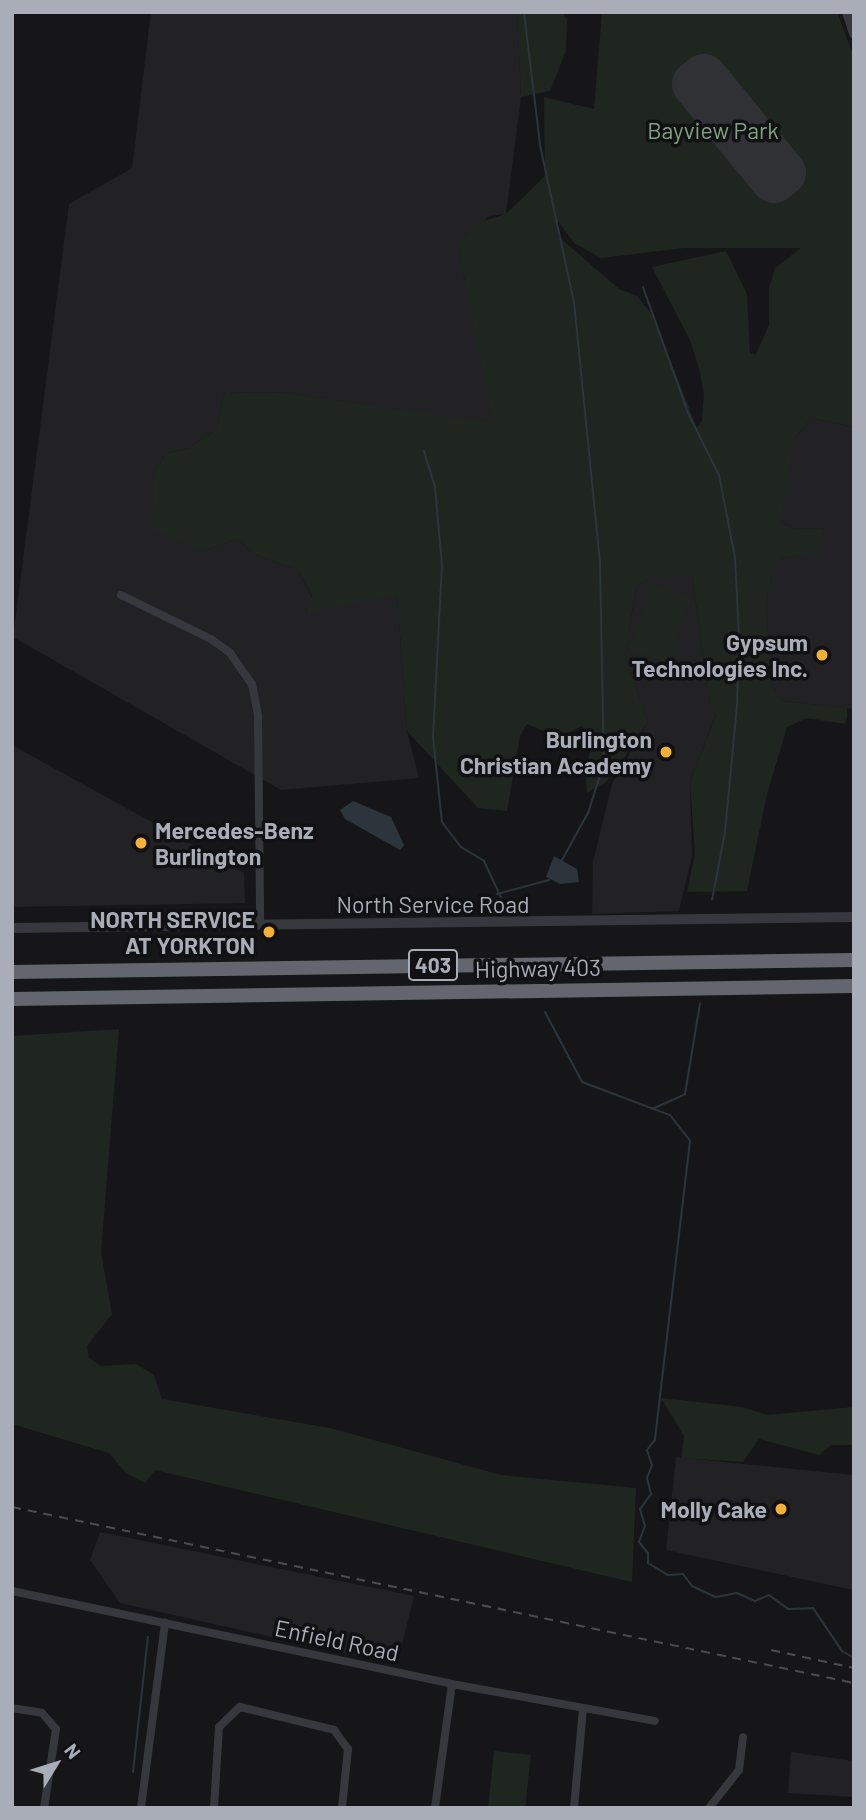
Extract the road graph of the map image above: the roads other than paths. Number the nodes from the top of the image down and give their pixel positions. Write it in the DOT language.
graph roads {
  1 [pos="846,12"];
  2 [pos="854,34"];
  3 [pos="121,595"];
  4 [pos="854,917"];
  5 [pos="260,924"];
  6 [pos="12,928"];
  7 [pos="854,960"];
  8 [pos="12,972"];
  9 [pos="854,986"];
  10 [pos="12,999"];
  11 [pos="12,1591"];
  12 [pos="165,1623"];
  13 [pos="452,1684"];
  14 [pos="12,1708"];
  15 [pos="583,1709"];
  16 [pos="655,1721"];
  17 [pos="743,1737"];
  18 [pos="44,1808"];
  19 [pos="141,1808"];
  20 [pos="214,1808"];
  21 [pos="342,1808"];
  22 [pos="435,1808"];
  23 [pos="574,1808"];
  24 [pos="709,1808"];
  1 -- 2 [label="street"];
  3 -- 5 [label="street"];
  4 -- 5 [label="street, North Service Road"];
  5 -- 6 [label="street, North Service Road"];
  7 -- 8 [label="highway, Highway 403 / 403"];
  9 -- 10 [label="highway, Highway 403 / 403"];
  11 -- 12 [label="street, Enfield Road"];
  12 -- 13 [label="street, Enfield Road"];
  12 -- 19 [label="street"];
  13 -- 15 [label="street, Enfield Road"];
  13 -- 22 [label="street"];
  14 -- 18 [label="street"];
  15 -- 16 [label="street, Enfield Road"];
  15 -- 23 [label="street"];
  17 -- 24 [label="street"];
  20 -- 21 [label="street"];
}
